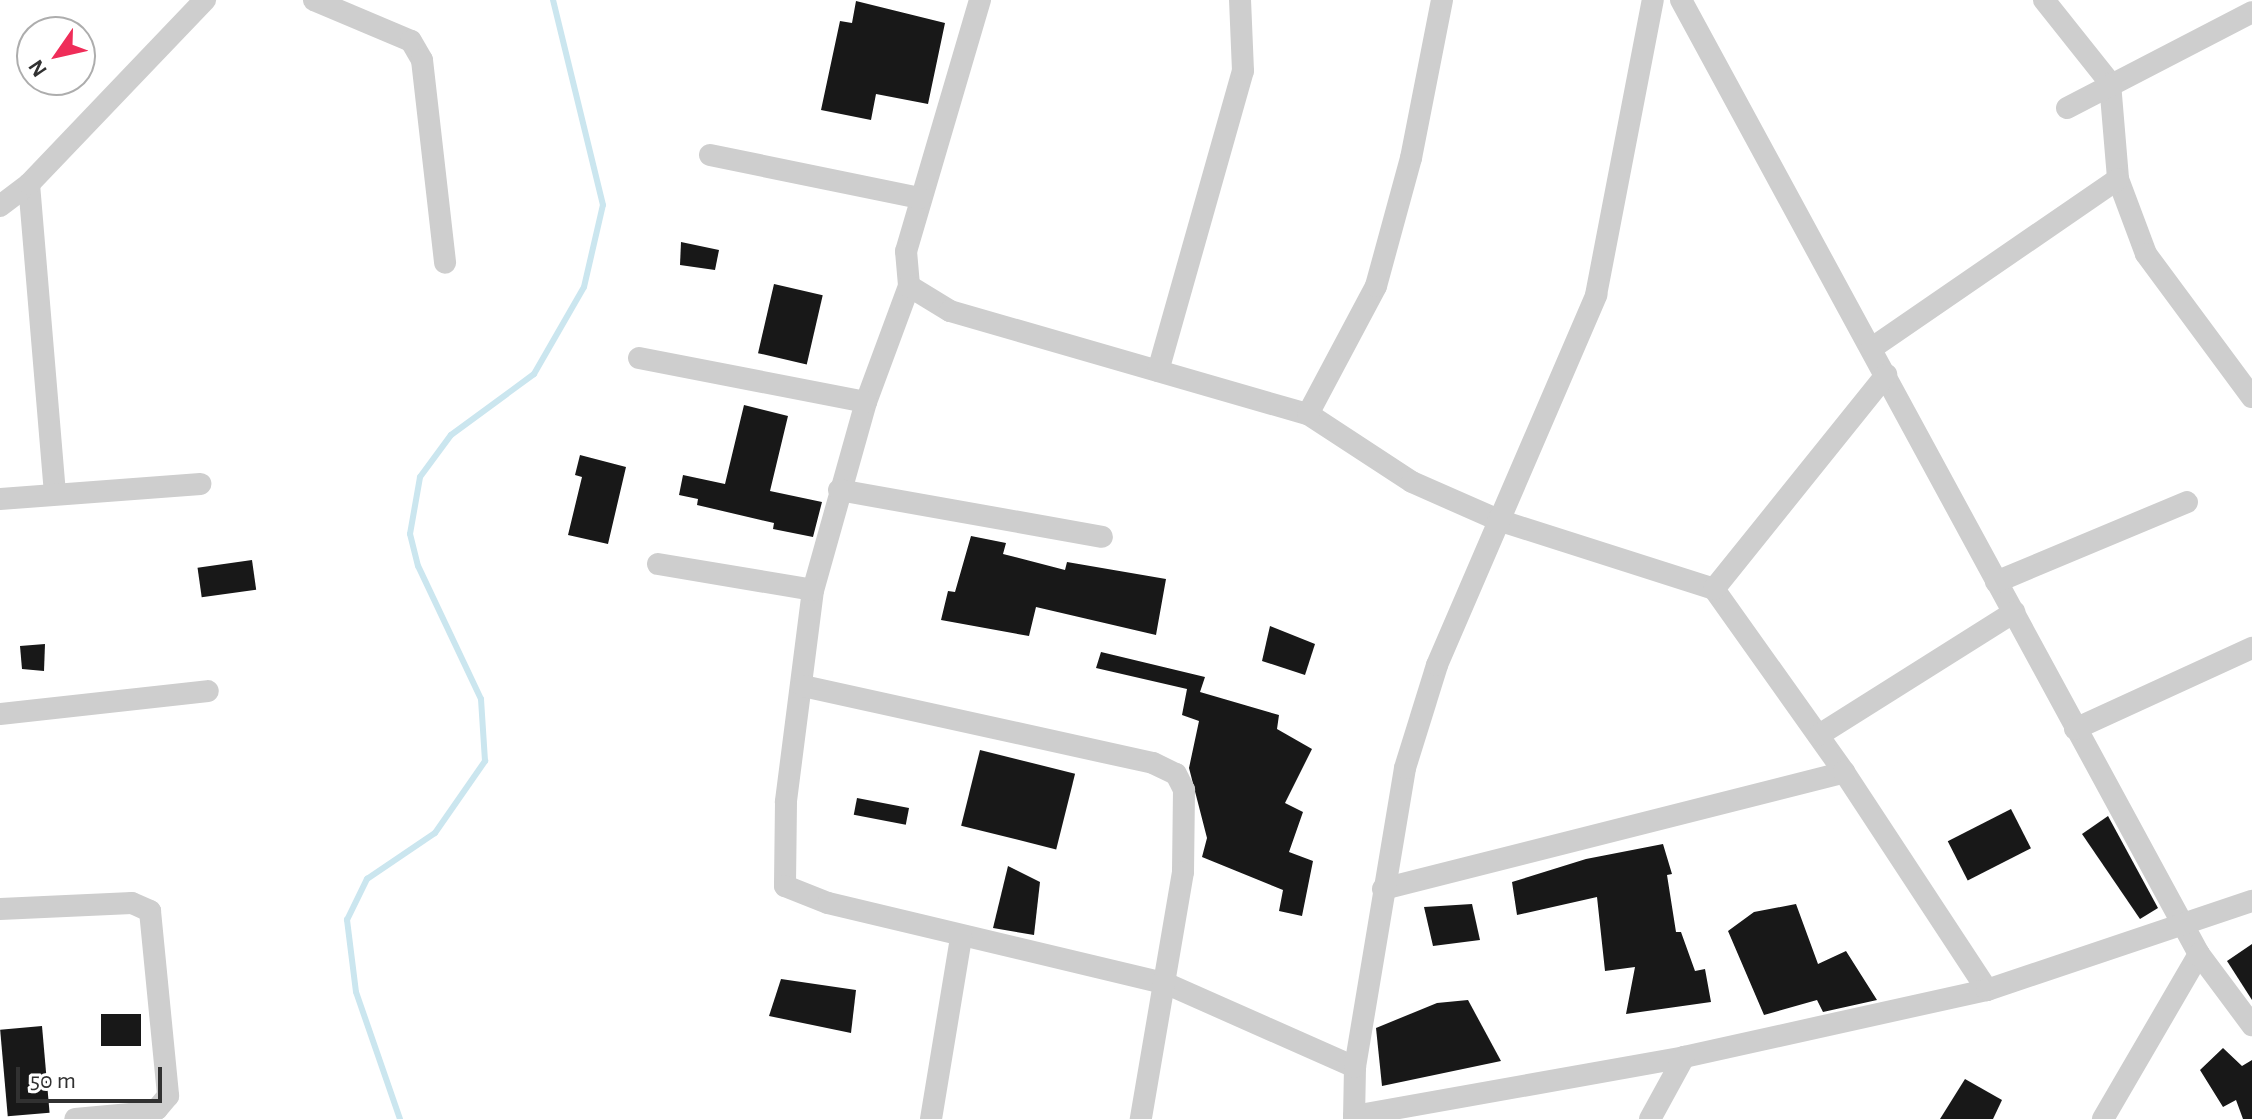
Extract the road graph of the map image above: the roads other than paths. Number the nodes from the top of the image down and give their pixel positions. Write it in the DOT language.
graph roads {
  1 [pos="205,0"];
  2 [pos="314,0"];
  3 [pos="980,0"];
  4 [pos="1240,0"];
  5 [pos="1442,0"];
  6 [pos="1653,0"];
  7 [pos="1681,0"];
  8 [pos="2044,0"];
  9 [pos="2252,12"];
  10 [pos="2110,83"];
  11 [pos="2067,108"];
  12 [pos="710,155"];
  13 [pos="2118,179"];
  14 [pos="29,184"];
  15 [pos="920,198"];
  16 [pos="0,206"];
  17 [pos="445,263"];
  18 [pos="909,286"];
  19 [pos="1872,348"];
  20 [pos="639,358"];
  21 [pos="1158,371"];
  22 [pos="1886,375"];
  23 [pos="2252,397"];
  24 [pos="866,402"];
  25 [pos="1308,414"];
  26 [pos="200,484"];
  27 [pos="839,490"];
  28 [pos="55,492"];
  29 [pos="0,499"];
  30 [pos="2187,502"];
  31 [pos="1498,520"];
  32 [pos="1102,537"];
  33 [pos="658,564"];
  34 [pos="1996,582"];
  35 [pos="1714,589"];
  36 [pos="813,590"];
  37 [pos="2014,612"];
  38 [pos="2252,648"];
  39 [pos="803,686"];
  40 [pos="208,691"];
  41 [pos="0,714"];
  42 [pos="2075,729"];
  43 [pos="1819,735"];
  44 [pos="1844,772"];
  45 [pos="1383,889"];
  46 [pos="2252,901"];
  47 [pos="0,909"];
  48 [pos="2186,927"];
  49 [pos="961,937"];
  50 [pos="2199,954"];
  51 [pos="1165,983"];
  52 [pos="1987,990"];
  53 [pos="2252,1025"];
  54 [pos="1684,1057"];
  55 [pos="1355,1067"];
  56 [pos="1354,1117"];
  57 [pos="75,1119"];
  58 [pos="931,1119"];
  59 [pos="1141,1119"];
  60 [pos="1650,1119"];
  61 [pos="2103,1119"];
  1 -- 14 [label="street"];
  2 -- 17 [label="street"];
  3 -- 15 [label="street"];
  4 -- 21 [label="street"];
  5 -- 25 [label="street"];
  6 -- 31 [label="street"];
  7 -- 19 [label="street"];
  8 -- 10 [label="street"];
  9 -- 10 [label="street"];
  10 -- 11 [label="street"];
  10 -- 13 [label="street"];
  12 -- 15 [label="street"];
  13 -- 19 [label="street"];
  13 -- 23 [label="street"];
  14 -- 16 [label="street"];
  14 -- 28 [label="street"];
  15 -- 18 [label="street"];
  18 -- 21 [label="street"];
  18 -- 24 [label="street"];
  19 -- 22 [label="street"];
  20 -- 24 [label="street"];
  21 -- 25 [label="street"];
  22 -- 34 [label="street"];
  22 -- 35 [label="street"];
  24 -- 27 [label="street"];
  25 -- 31 [label="street"];
  26 -- 28 [label="street"];
  27 -- 32 [label="street"];
  27 -- 36 [label="street"];
  28 -- 29 [label="street"];
  30 -- 34 [label="street"];
  31 -- 35 [label="street"];
  31 -- 45 [label="street"];
  33 -- 36 [label="street"];
  34 -- 37 [label="street"];
  35 -- 43 [label="street"];
  36 -- 39 [label="street"];
  37 -- 42 [label="street"];
  37 -- 43 [label="street"];
  38 -- 42 [label="street"];
  39 -- 49 [label="street"];
  39 -- 51 [label="street"];
  40 -- 41 [label="street"];
  42 -- 48 [label="street"];
  43 -- 44 [label="street"];
  44 -- 45 [label="street"];
  44 -- 52 [label="street"];
  45 -- 55 [label="street"];
  46 -- 48 [label="street"];
  47 -- 57 [label="street"];
  48 -- 50 [label="street"];
  48 -- 52 [label="street"];
  49 -- 51 [label="street"];
  49 -- 58 [label="street"];
  50 -- 53 [label="street"];
  50 -- 61 [label="street"];
  51 -- 55 [label="street"];
  51 -- 59 [label="street"];
  52 -- 54 [label="street"];
  54 -- 56 [label="street"];
  54 -- 60 [label="street"];
  55 -- 56 [label="street"];
}
